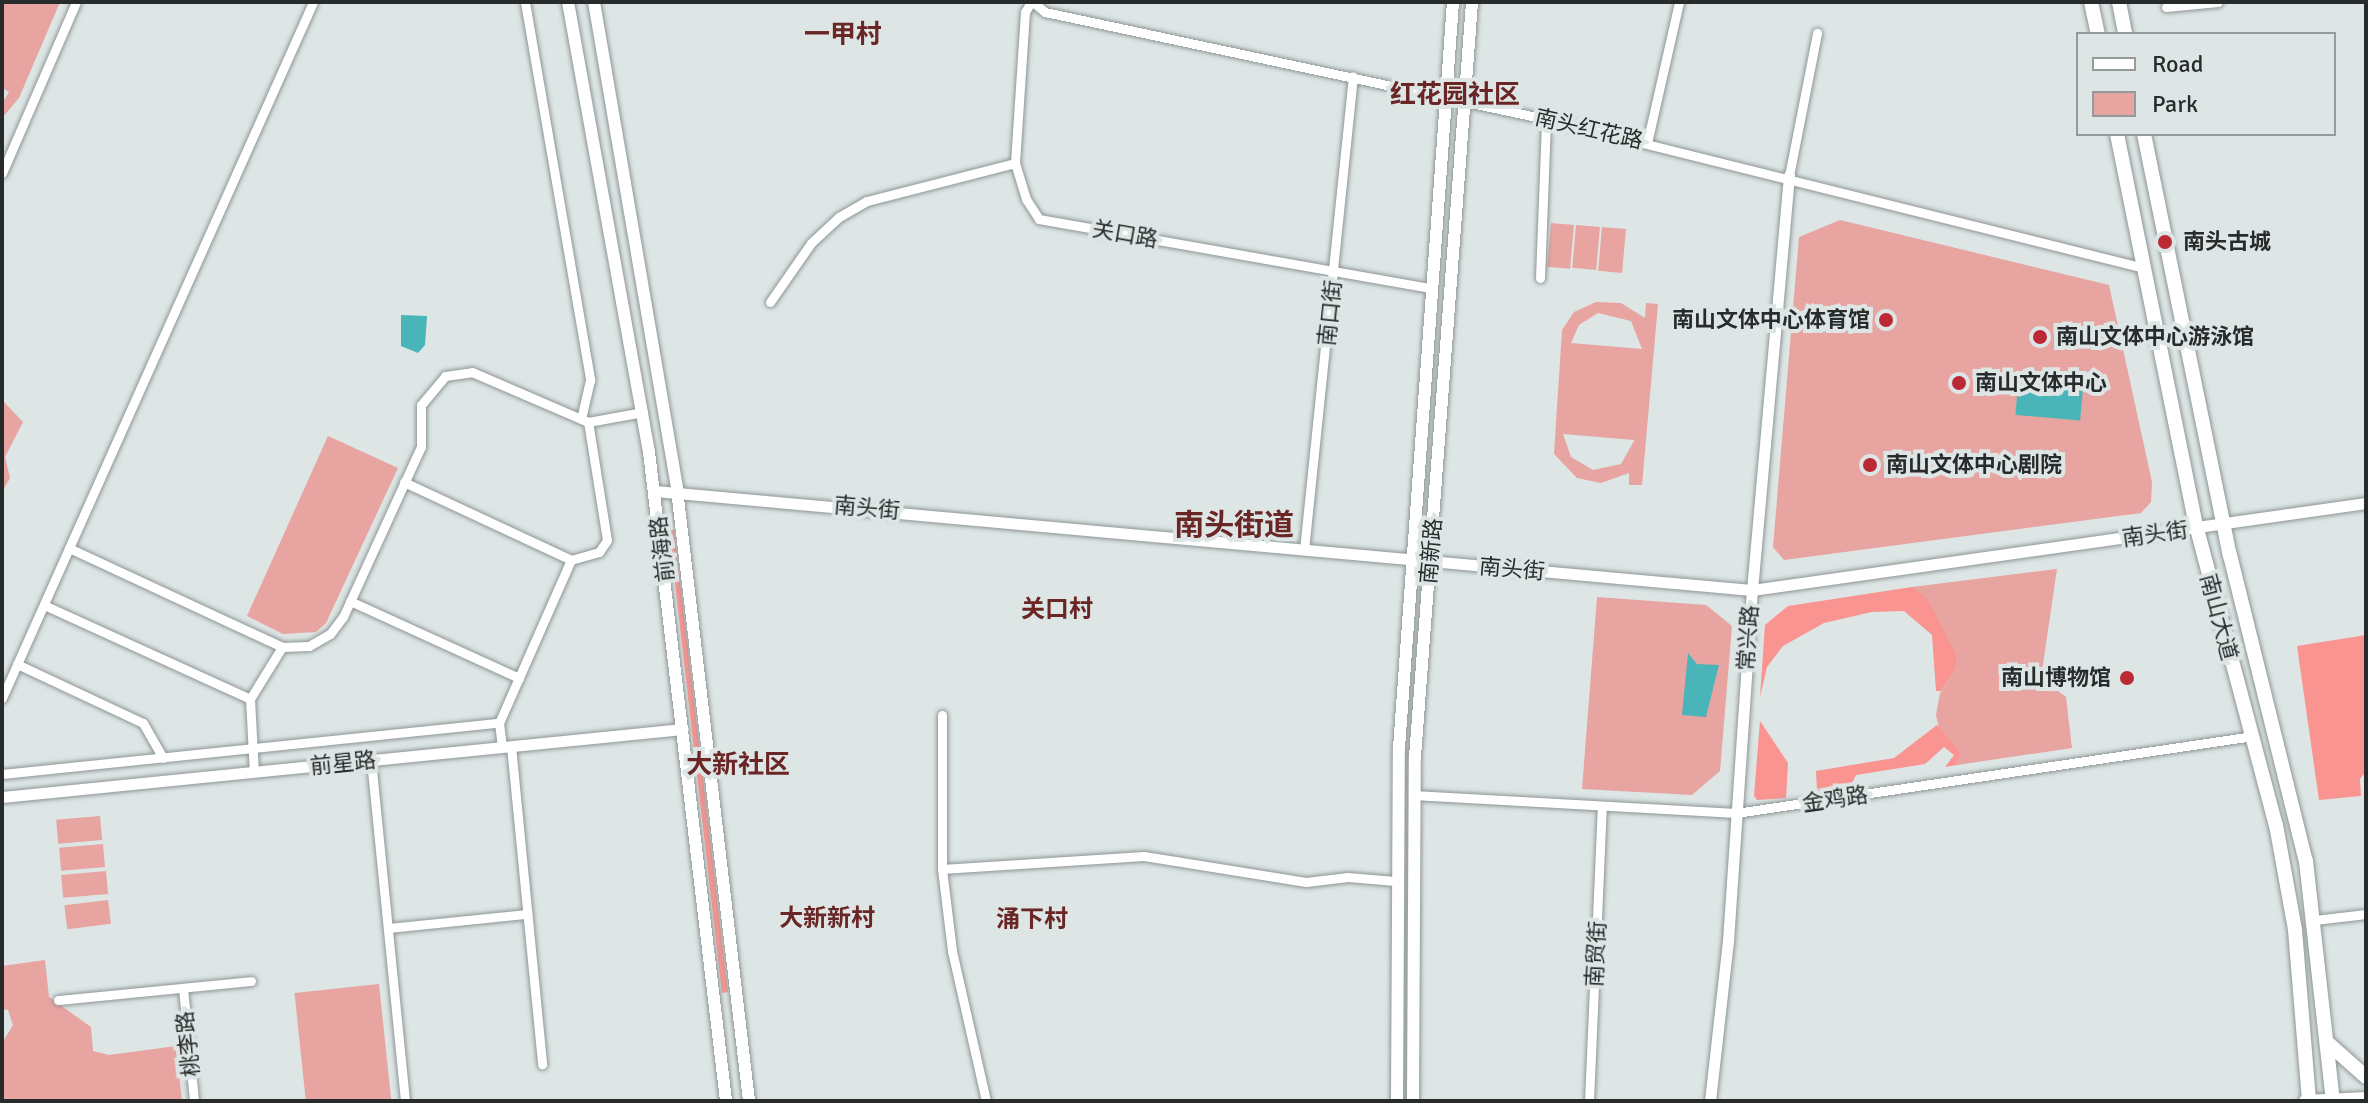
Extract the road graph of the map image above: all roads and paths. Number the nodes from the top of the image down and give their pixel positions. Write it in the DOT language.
graph roads {
  1 [pos="76,2"];
  2 [pos="313,2"];
  3 [pos="525,2"];
  4 [pos="568,2"];
  5 [pos="594,2"];
  6 [pos="1032,2"];
  7 [pos="1453,2"];
  8 [pos="1472,2"];
  9 [pos="1679,2"];
  10 [pos="2091,2"];
  11 [pos="2119,2"];
  12 [pos="2218,2"];
  13 [pos="2166,7"];
  14 [pos="2098,32"];
  15 [pos="2125,32"];
  16 [pos="1817,33"];
  17 [pos="1353,77"];
  18 [pos="1447,97"];
  19 [pos="1466,101"];
  20 [pos="1546,119"];
  21 [pos="2117,136"];
  22 [pos="2144,136"];
  23 [pos="1647,143"];
  24 [pos="1015,163"];
  25 [pos="2,173"];
  26 [pos="1789,176"];
  27 [pos="2144,268"];
  28 [pos="1335,272"];
  29 [pos="1540,278"];
  30 [pos="1432,288"];
  31 [pos="770,302"];
  32 [pos="643,412"];
  33 [pos="585,420"];
  34 [pos="404,482"];
  35 [pos="677,490"];
  36 [pos="655,491"];
  37 [pos="2366,503"];
  38 [pos="2223,525"];
  39 [pos="2197,529"];
  40 [pos="69,548"];
  41 [pos="1304,550"];
  42 [pos="571,560"];
  43 [pos="1413,560"];
  44 [pos="1431,562"];
  45 [pos="1752,590"];
  46 [pos="350,601"];
  47 [pos="44,605"];
  48 [pos="282,647"];
  49 [pos="17,664"];
  50 [pos="519,678"];
  51 [pos="2,698"];
  52 [pos="250,699"];
  53 [pos="942,715"];
  54 [pos="499,723"];
  55 [pos="683,729"];
  56 [pos="2253,736"];
  57 [pos="506,746"];
  58 [pos="252,748"];
  59 [pos="163,758"];
  60 [pos="371,760"];
  61 [pos="254,772"];
  62 [pos="2,774"];
  63 [pos="1413,795"];
  64 [pos="2,797"];
  65 [pos="1602,806"];
  66 [pos="1736,813"];
  67 [pos="942,869"];
  68 [pos="1395,881"];
  69 [pos="527,914"];
  70 [pos="2366,914"];
  71 [pos="2315,920"];
  72 [pos="388,928"];
  73 [pos="251,981"];
  74 [pos="183,988"];
  75 [pos="58,1000"];
  76 [pos="2329,1044"];
  77 [pos="542,1064"];
  78 [pos="2366,1077"];
  79 [pos="2366,1098"];
  80 [pos="2333,1100"];
  81 [pos="194,1101"];
  82 [pos="405,1101"];
  83 [pos="726,1101"];
  84 [pos="749,1101"];
  85 [pos="986,1101"];
  86 [pos="1396,1101"];
  87 [pos="1414,1101"];
  88 [pos="1589,1101"];
  89 [pos="1710,1101"];
  90 [pos="2308,1101"];
  1 -- 25 [label="street"];
  2 -- 40 [label="street"];
  3 -- 33 [label="street"];
  4 -- 32 [label="main road, 前海路"];
  5 -- 35 [label="main road, 前海路"];
  6 -- 17 [label="street, 南头红花路"];
  6 -- 24 [label="street, 关口路"];
  7 -- 18 [label="main road, 南新路"];
  8 -- 19 [label="main road, 南新路"];
  9 -- 23 [label="street"];
  10 -- 14 [label="main road"];
  11 -- 15 [label="main road"];
  12 -- 13 [label="street"];
  16 -- 26 [label="street"];
  17 -- 18 [label="street, 南头红花路"];
  17 -- 28 [label="street, 南口街"];
  18 -- 19 [label="street, 南头红花路"];
  18 -- 30 [label="main road, 南新路"];
  19 -- 20 [label="street, 南头红花路"];
  19 -- 44 [label="main road, 南新路"];
  20 -- 23 [label="street, 南头红花路"];
  20 -- 29 [label="street"];
  21 -- 27 [label="main road, 南山大道"];
  22 -- 38 [label="main road, 南山大道"];
  23 -- 26 [label="street, 南头红花路"];
  24 -- 28 [label="street, 关口路"];
  24 -- 31 [label="street"];
  26 -- 27 [label="street, 南头红花路"];
  26 -- 45 [label="street, 常兴路"];
  27 -- 39 [label="main road, 南山大道"];
  28 -- 30 [label="street, 关口路"];
  28 -- 41 [label="street, 南口街"];
  30 -- 43 [label="main road, 南新路"];
  32 -- 33 [label="street"];
  32 -- 36 [label="main road, 前海路"];
  33 -- 34 [label="street"];
  33 -- 42 [label="street"];
  34 -- 42 [label="street"];
  34 -- 46 [label="street"];
  35 -- 36 [label="street, 南头街"];
  35 -- 41 [label="street, 南头街"];
  35 -- 84 [label="main road, 前海路"];
  36 -- 55 [label="main road, 前海路"];
  37 -- 38 [label="street, 南头街"];
  38 -- 39 [label="street, 南头街"];
  38 -- 71 [label="main road, 南山大道"];
  39 -- 45 [label="street, 南头街"];
  39 -- 56 [label="main road, 南山大道"];
  40 -- 47 [label="street"];
  40 -- 48 [label="street"];
  41 -- 43 [label="street, 南头街"];
  42 -- 50 [label="street"];
  43 -- 44 [label="street, 南头街"];
  43 -- 68 [label="main road, 南新路"];
  44 -- 45 [label="street, 南头街"];
  44 -- 63 [label="main road, 南新路"];
  45 -- 66 [label="street, 常兴路"];
  46 -- 48 [label="street"];
  46 -- 50 [label="street"];
  47 -- 49 [label="street"];
  47 -- 52 [label="street"];
  48 -- 52 [label="street"];
  49 -- 51 [label="street"];
  49 -- 59 [label="street"];
  50 -- 54 [label="street"];
  52 -- 58 [label="street"];
  53 -- 67 [label="street"];
  54 -- 57 [label="street"];
  54 -- 58 [label="street"];
  55 -- 57 [label="street, 前星路"];
  55 -- 83 [label="main road, 前海路"];
  56 -- 66 [label="street, 金鸡路"];
  56 -- 90 [label="main road, 南山大道"];
  57 -- 60 [label="street, 前星路"];
  57 -- 69 [label="street"];
  58 -- 59 [label="street"];
  58 -- 61 [label="street"];
  59 -- 62 [label="street"];
  60 -- 61 [label="street, 前星路"];
  60 -- 72 [label="street"];
  61 -- 64 [label="street, 前星路"];
  63 -- 65 [label="street, 金鸡路"];
  63 -- 87 [label="main road, 南新路"];
  65 -- 66 [label="street, 金鸡路"];
  65 -- 88 [label="street, 南贸街"];
  66 -- 89 [label="street, 常兴路"];
  67 -- 68 [label="street"];
  67 -- 85 [label="street"];
  68 -- 86 [label="main road, 南新路"];
  69 -- 72 [label="street"];
  69 -- 77 [label="street"];
  70 -- 71 [label="street"];
  71 -- 76 [label="main road, 南山大道"];
  72 -- 82 [label="street"];
  73 -- 74 [label="street"];
  74 -- 75 [label="street"];
  74 -- 81 [label="street, 桃李路"];
  76 -- 78 [label="main road"];
  76 -- 80 [label="main road, 南山大道"];
  79 -- 80 [label="main road"];
  80 -- 90 [label="main road"];
}
